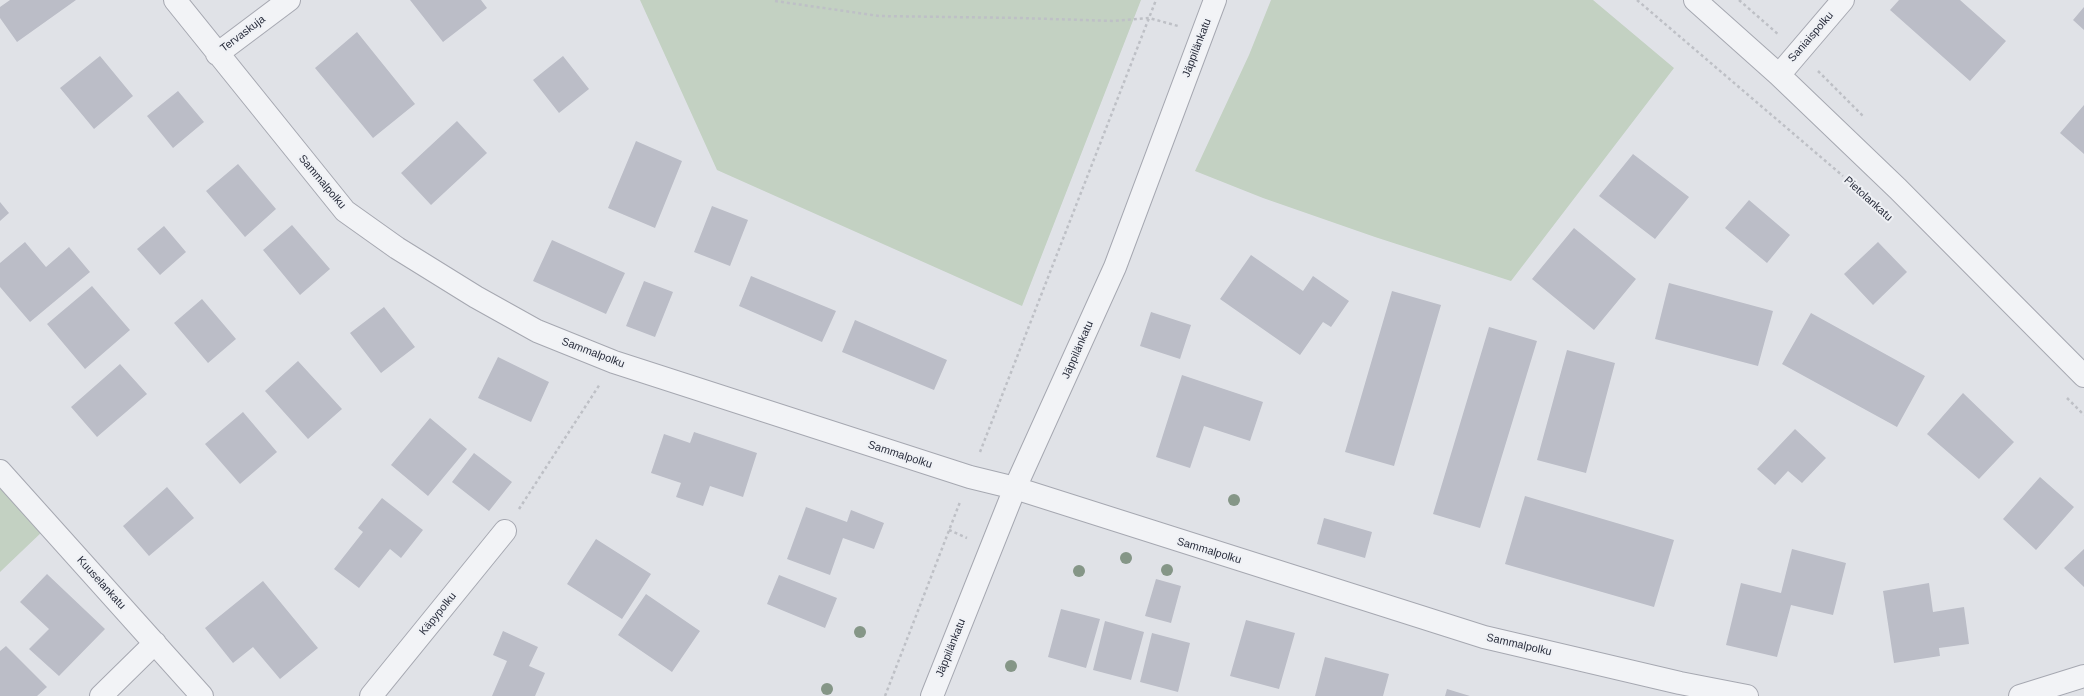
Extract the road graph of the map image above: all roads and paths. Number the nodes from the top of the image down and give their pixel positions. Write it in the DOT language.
graph roads {
  1 [pos="175,0"];
  2 [pos="289,0"];
  3 [pos="1156,0"];
  4 [pos="1215,0"];
  5 [pos="1637,0"];
  6 [pos="1695,0"];
  7 [pos="1843,0"];
  8 [pos="774,1"];
  9 [pos="1149,18"];
  10 [pos="1203,33"];
  11 [pos="217,54"];
  12 [pos="1779,75"];
  13 [pos="1846,179"];
  14 [pos="614,362"];
  15 [pos="2084,376"];
  16 [pos="2064,396"];
  17 [pos="2084,415"];
  18 [pos="0,471"];
  19 [pos="970,477"];
  20 [pos="1016,488"];
  21 [pos="505,531"];
  22 [pos="154,643"];
  23 [pos="2084,676"];
  24 [pos="101,696"];
  25 [pos="202,696"];
  26 [pos="371,696"];
  27 [pos="885,696"];
  28 [pos="932,696"];
  29 [pos="1747,696"];
  30 [pos="2020,696"];
  1 -- 11 [label="street, Sammalpolku"];
  2 -- 11 [label="street, Tervaskuja"];
  3 -- 9 [label="path"];
  4 -- 10 [label="street, Jäppilänkatu"];
  5 -- 13 [label="path, Pietolankatu"];
  6 -- 12 [label="street"];
  7 -- 12 [label="street, Saniaispolku"];
  8 -- 9 [label="path"];
  9 -- 10 [label="path"];
  9 -- 19 [label="path"];
  10 -- 20 [label="street, Jäppilänkatu"];
  11 -- 14 [label="street, Sammalpolku"];
  12 -- 15 [label="street"];
  14 -- 19 [label="street, Sammalpolku"];
  14 -- 21 [label="path"];
  16 -- 17 [label="path"];
  18 -- 22 [label="street, Kuuselankatu"];
  19 -- 20 [label="street, Sammalpolku"];
  19 -- 27 [label="path"];
  20 -- 28 [label="street, Jäppilänkatu"];
  20 -- 29 [label="street, Sammalpolku"];
  21 -- 26 [label="street, Käpypolku"];
  22 -- 24 [label="street"];
  22 -- 25 [label="street, Kuuselankatu"];
  23 -- 30 [label="street"];
}
